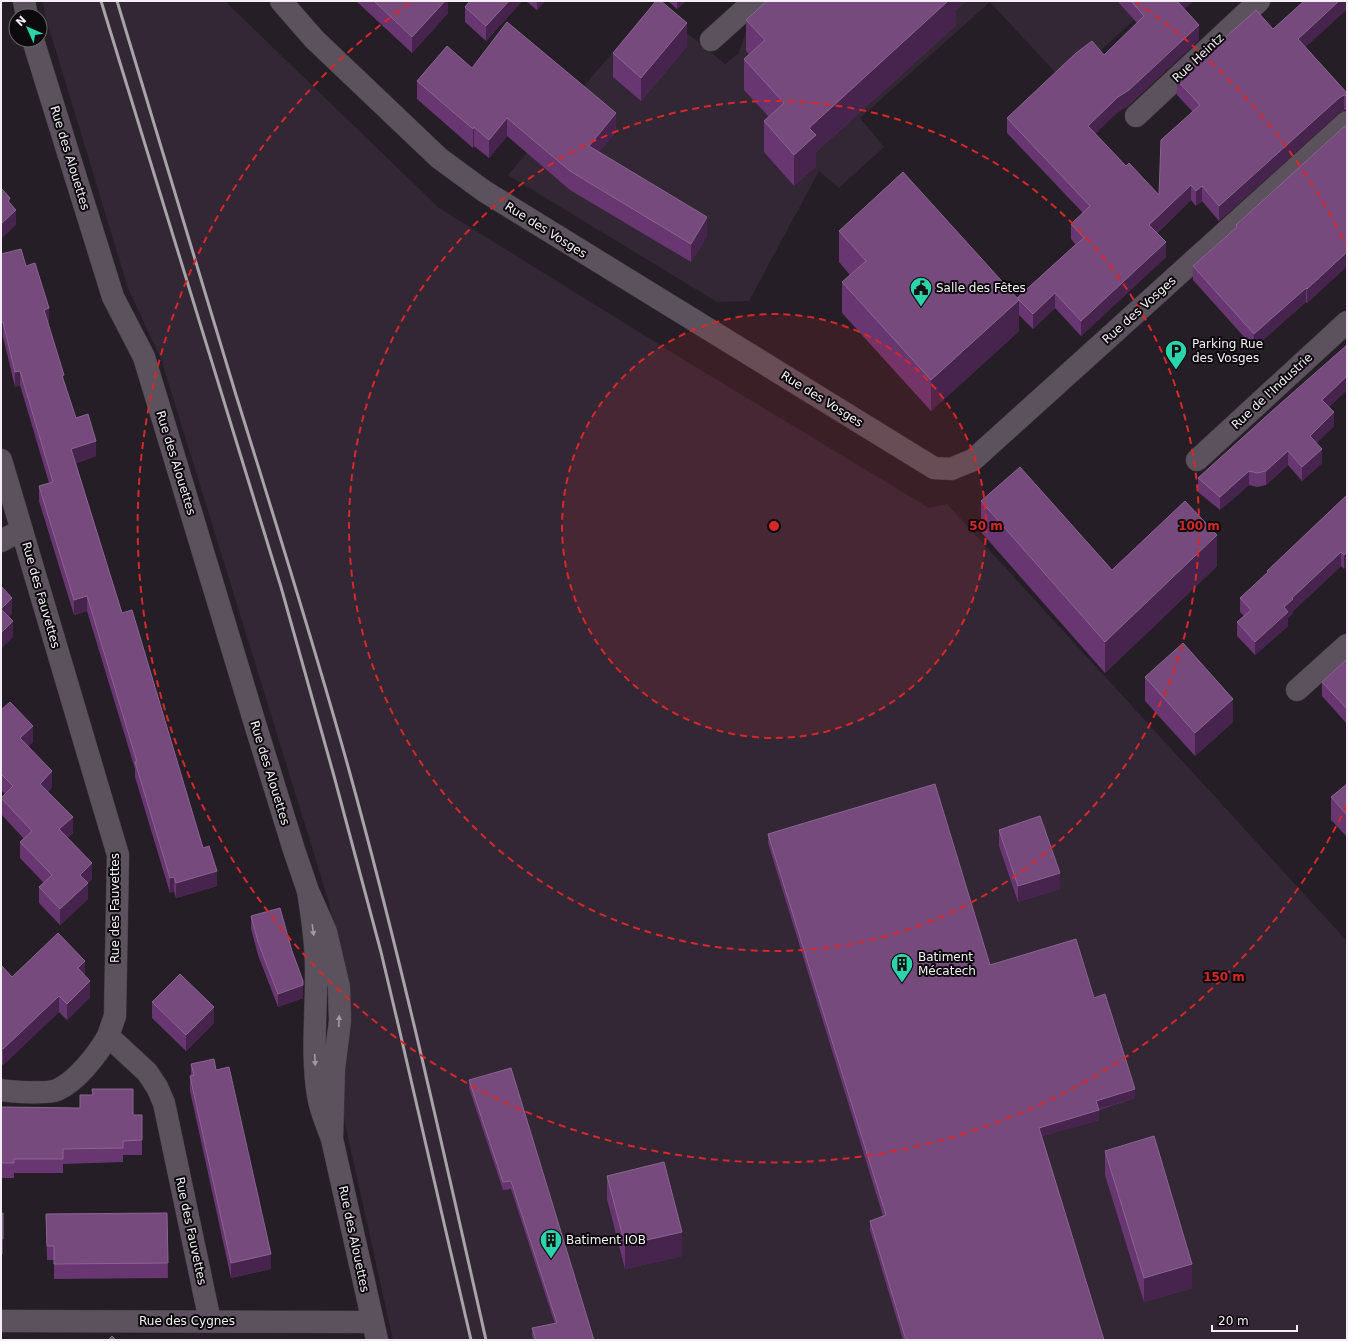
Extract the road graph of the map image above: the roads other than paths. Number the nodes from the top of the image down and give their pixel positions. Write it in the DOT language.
graph roads {
  1 [pos="281,1"];
  2 [pos="754,1"];
  3 [pos="1259,1"];
  4 [pos="711,40"];
  5 [pos="35,48"];
  6 [pos="1136,116"];
  7 [pos="1347,122"];
  8 [pos="1347,322"];
  9 [pos="1,460"];
  10 [pos="1197,460"];
  11 [pos="22,530"];
  12 [pos="1,541"];
  13 [pos="1347,645"];
  14 [pos="1297,690"];
  15 [pos="108,1036"];
  16 [pos="1,1090"];
  17 [pos="1,1321"];
  18 [pos="210,1321"];
  19 [pos="374,1331"];
  1 -- 7 [label="street, Rue des Vosges"];
  2 -- 4 [label="street"];
  3 -- 6 [label="street, Rue Heintz"];
  5 -- 19 [label="street, Rue des Alouettes"];
  8 -- 10 [label="street, Rue de l'Industrie"];
  9 -- 11 [label="street, Rue des Fauvettes"];
  11 -- 12 [label="street"];
  11 -- 15 [label="street, Rue des Fauvettes"];
  13 -- 14 [label="street"];
  15 -- 16 [label="street"];
  15 -- 18 [label="street, Rue des Fauvettes"];
  17 -- 18 [label="street, Rue des Cygnes"];
  18 -- 19 [label="street, Rue des Cygnes"];
}
